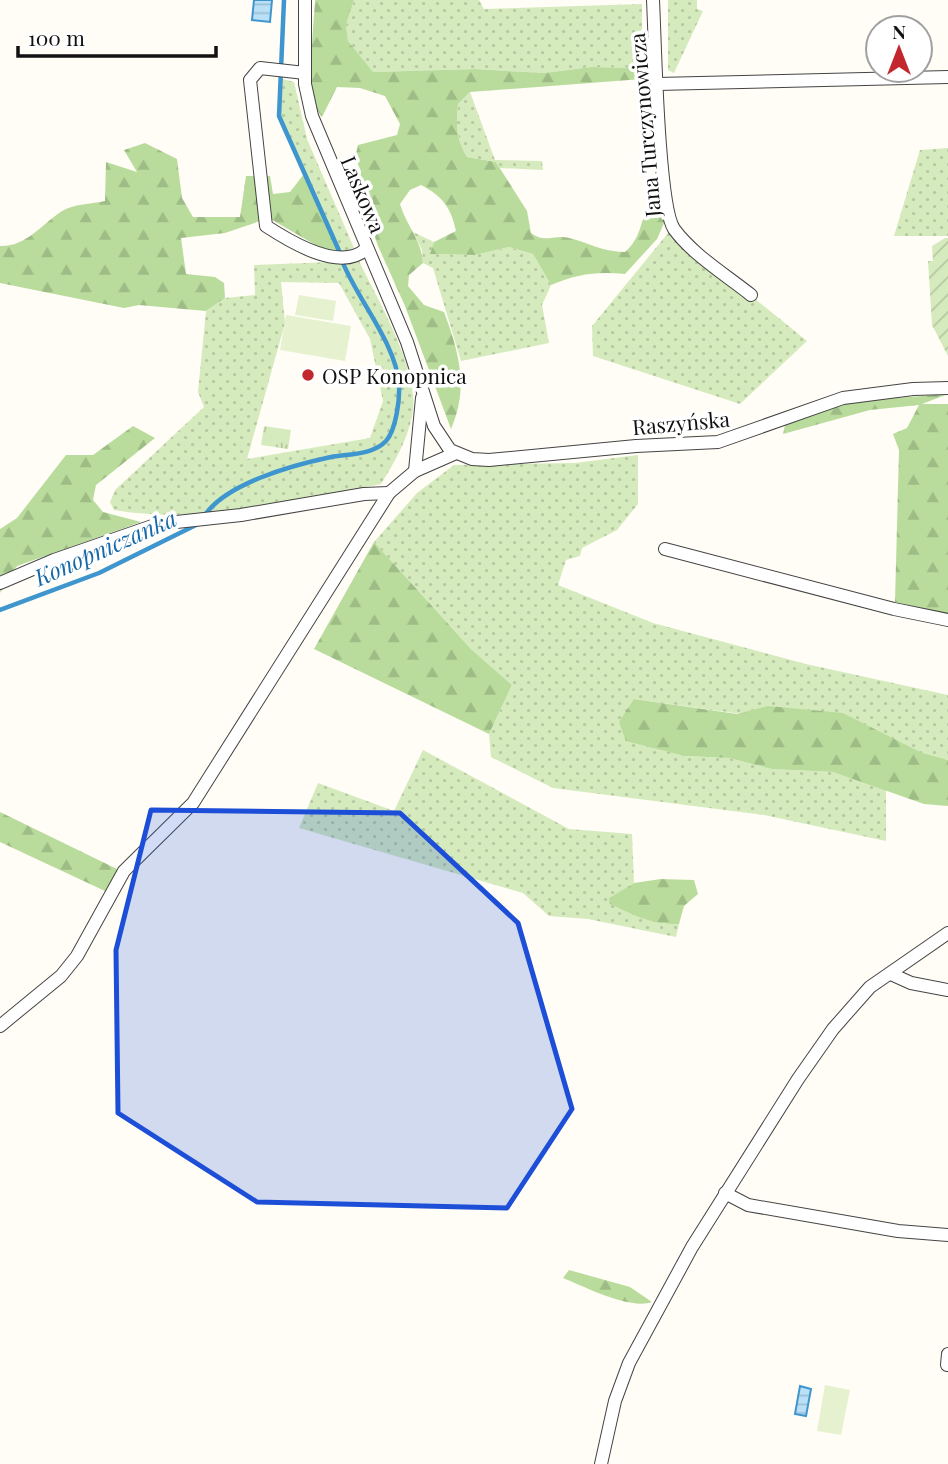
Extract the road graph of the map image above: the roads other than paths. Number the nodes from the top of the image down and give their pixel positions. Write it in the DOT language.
graph roads {
  1 [pos="305,0"];
  2 [pos="653,0"];
  3 [pos="305,73"];
  4 [pos="948,78"];
  5 [pos="657,84"];
  6 [pos="366,250"];
  7 [pos="751,295"];
  8 [pos="948,388"];
  9 [pos="423,396"];
  10 [pos="456,453"];
  11 [pos="415,471"];
  12 [pos="389,494"];
  13 [pos="665,549"];
  14 [pos="0,583"];
  15 [pos="948,620"];
  16 [pos="948,933"];
  17 [pos="891,974"];
  18 [pos="948,990"];
  19 [pos="0,1026"];
  20 [pos="725,1193"];
  21 [pos="948,1235"];
  22 [pos="601,1464"];
  1 -- 3 [label="street, Laskowa"];
  2 -- 5 [label="street, Jana Turczynowicza"];
  3 -- 6 [label="street, Laskowa"];
  3 -- 6 [label="street"];
  4 -- 5 [label="street"];
  5 -- 7 [label="street, Jana Turczynowicza"];
  6 -- 9 [label="street, Laskowa"];
  8 -- 10 [label="street, Raszyńska"];
  9 -- 10 [label="street, Laskowa"];
  9 -- 11 [label="street, Laskowa"];
  10 -- 11 [label="street"];
  11 -- 12 [label="street"];
  12 -- 14 [label="street"];
  12 -- 19 [label="street"];
  13 -- 15 [label="street"];
  16 -- 17 [label="street"];
  17 -- 18 [label="street"];
  17 -- 20 [label="street"];
  20 -- 21 [label="street"];
  20 -- 22 [label="street"];
}
